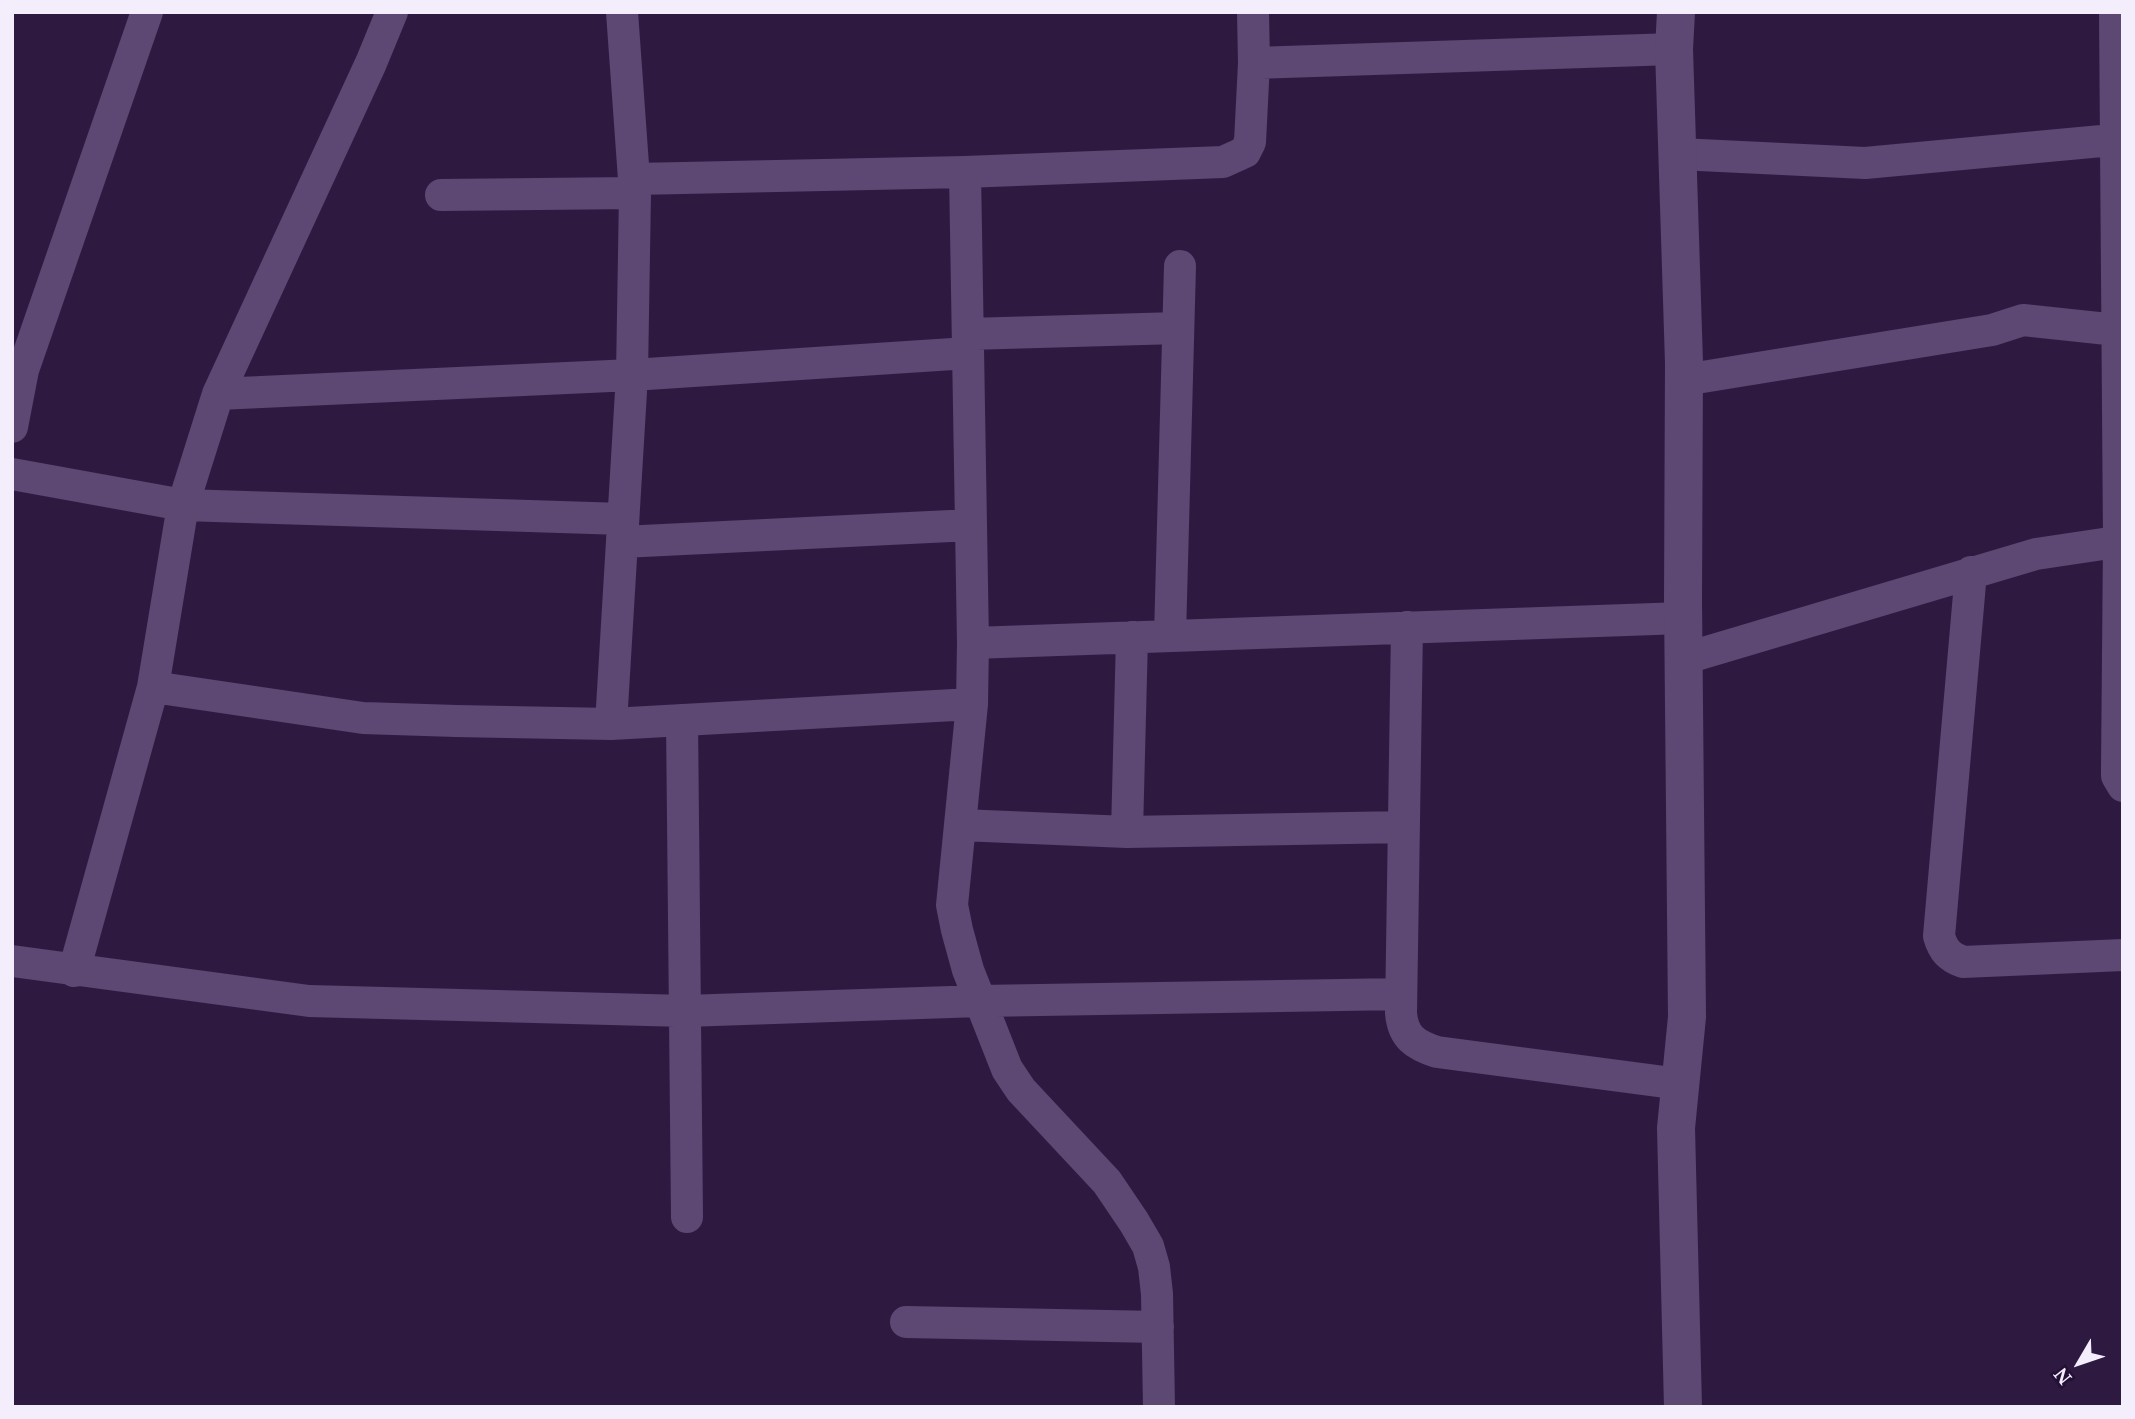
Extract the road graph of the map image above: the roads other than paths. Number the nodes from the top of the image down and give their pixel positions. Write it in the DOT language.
graph roads {
  1 [pos="147,12"];
  2 [pos="392,12"];
  3 [pos="622,12"];
  4 [pos="1253,12"];
  5 [pos="2115,12"];
  6 [pos="1675,31"];
  7 [pos="1254,63"];
  8 [pos="2119,140"];
  9 [pos="1679,154"];
  10 [pos="965,172"];
  11 [pos="635,186"];
  12 [pos="440,195"];
  13 [pos="1180,266"];
  14 [pos="1178,328"];
  15 [pos="2117,330"];
  16 [pos="968,344"];
  17 [pos="632,375"];
  18 [pos="1684,380"];
  19 [pos="218,394"];
  20 [pos="12,428"];
  21 [pos="12,474"];
  22 [pos="183,505"];
  23 [pos="971,525"];
  24 [pos="622,531"];
  25 [pos="2121,541"];
  26 [pos="1970,572"];
  27 [pos="1683,618"];
  28 [pos="1407,627"];
  29 [pos="1170,636"];
  30 [pos="1132,637"];
  31 [pos="973,643"];
  32 [pos="1683,659"];
  33 [pos="153,687"];
  34 [pos="972,704"];
  35 [pos="682,720"];
  36 [pos="611,724"];
  37 [pos="2122,794"];
  38 [pos="961,825"];
  39 [pos="1404,827"];
  40 [pos="1127,832"];
  41 [pos="2123,955"];
  42 [pos="12,961"];
  43 [pos="74,971"];
  44 [pos="1401,995"];
  45 [pos="980,1001"];
  46 [pos="685,1011"];
  47 [pos="1680,1084"];
  48 [pos="687,1217"];
  49 [pos="906,1322"];
  50 [pos="1158,1327"];
  51 [pos="1158,1407"];
  52 [pos="1683,1407"];
  1 -- 20 [label="street"];
  2 -- 19 [label="street"];
  3 -- 11 [label="street"];
  4 -- 7 [label="street"];
  5 -- 8 [label="street"];
  6 -- 7 [label="street"];
  6 -- 9 [label="street"];
  7 -- 10 [label="street"];
  8 -- 9 [label="street"];
  8 -- 15 [label="street"];
  9 -- 18 [label="street"];
  10 -- 11 [label="street"];
  10 -- 16 [label="street"];
  11 -- 12 [label="street"];
  11 -- 17 [label="street"];
  13 -- 14 [label="street"];
  14 -- 16 [label="street"];
  14 -- 29 [label="street"];
  15 -- 18 [label="street"];
  15 -- 25 [label="street"];
  16 -- 17 [label="street"];
  16 -- 23 [label="street"];
  17 -- 19 [label="street"];
  17 -- 24 [label="street"];
  18 -- 27 [label="street"];
  19 -- 22 [label="street"];
  21 -- 22 [label="street"];
  22 -- 24 [label="street"];
  22 -- 33 [label="street"];
  23 -- 24 [label="street"];
  23 -- 31 [label="street"];
  24 -- 36 [label="street"];
  25 -- 26 [label="street"];
  25 -- 37 [label="street"];
  26 -- 32 [label="street"];
  26 -- 41 [label="street"];
  27 -- 28 [label="street"];
  27 -- 32 [label="street"];
  28 -- 29 [label="street"];
  28 -- 39 [label="street"];
  29 -- 30 [label="street"];
  30 -- 31 [label="street"];
  30 -- 40 [label="street"];
  31 -- 34 [label="street"];
  32 -- 47 [label="street"];
  33 -- 36 [label="street"];
  33 -- 43 [label="street"];
  34 -- 35 [label="street"];
  34 -- 38 [label="street"];
  35 -- 36 [label="street"];
  35 -- 46 [label="street"];
  38 -- 40 [label="street"];
  38 -- 45 [label="street"];
  39 -- 40 [label="street"];
  39 -- 44 [label="street"];
  42 -- 43 [label="street"];
  43 -- 46 [label="street"];
  44 -- 45 [label="street"];
  44 -- 47 [label="street"];
  45 -- 46 [label="street"];
  45 -- 50 [label="street"];
  46 -- 48 [label="street"];
  47 -- 52 [label="street"];
  49 -- 50 [label="street"];
  50 -- 51 [label="street"];
}
